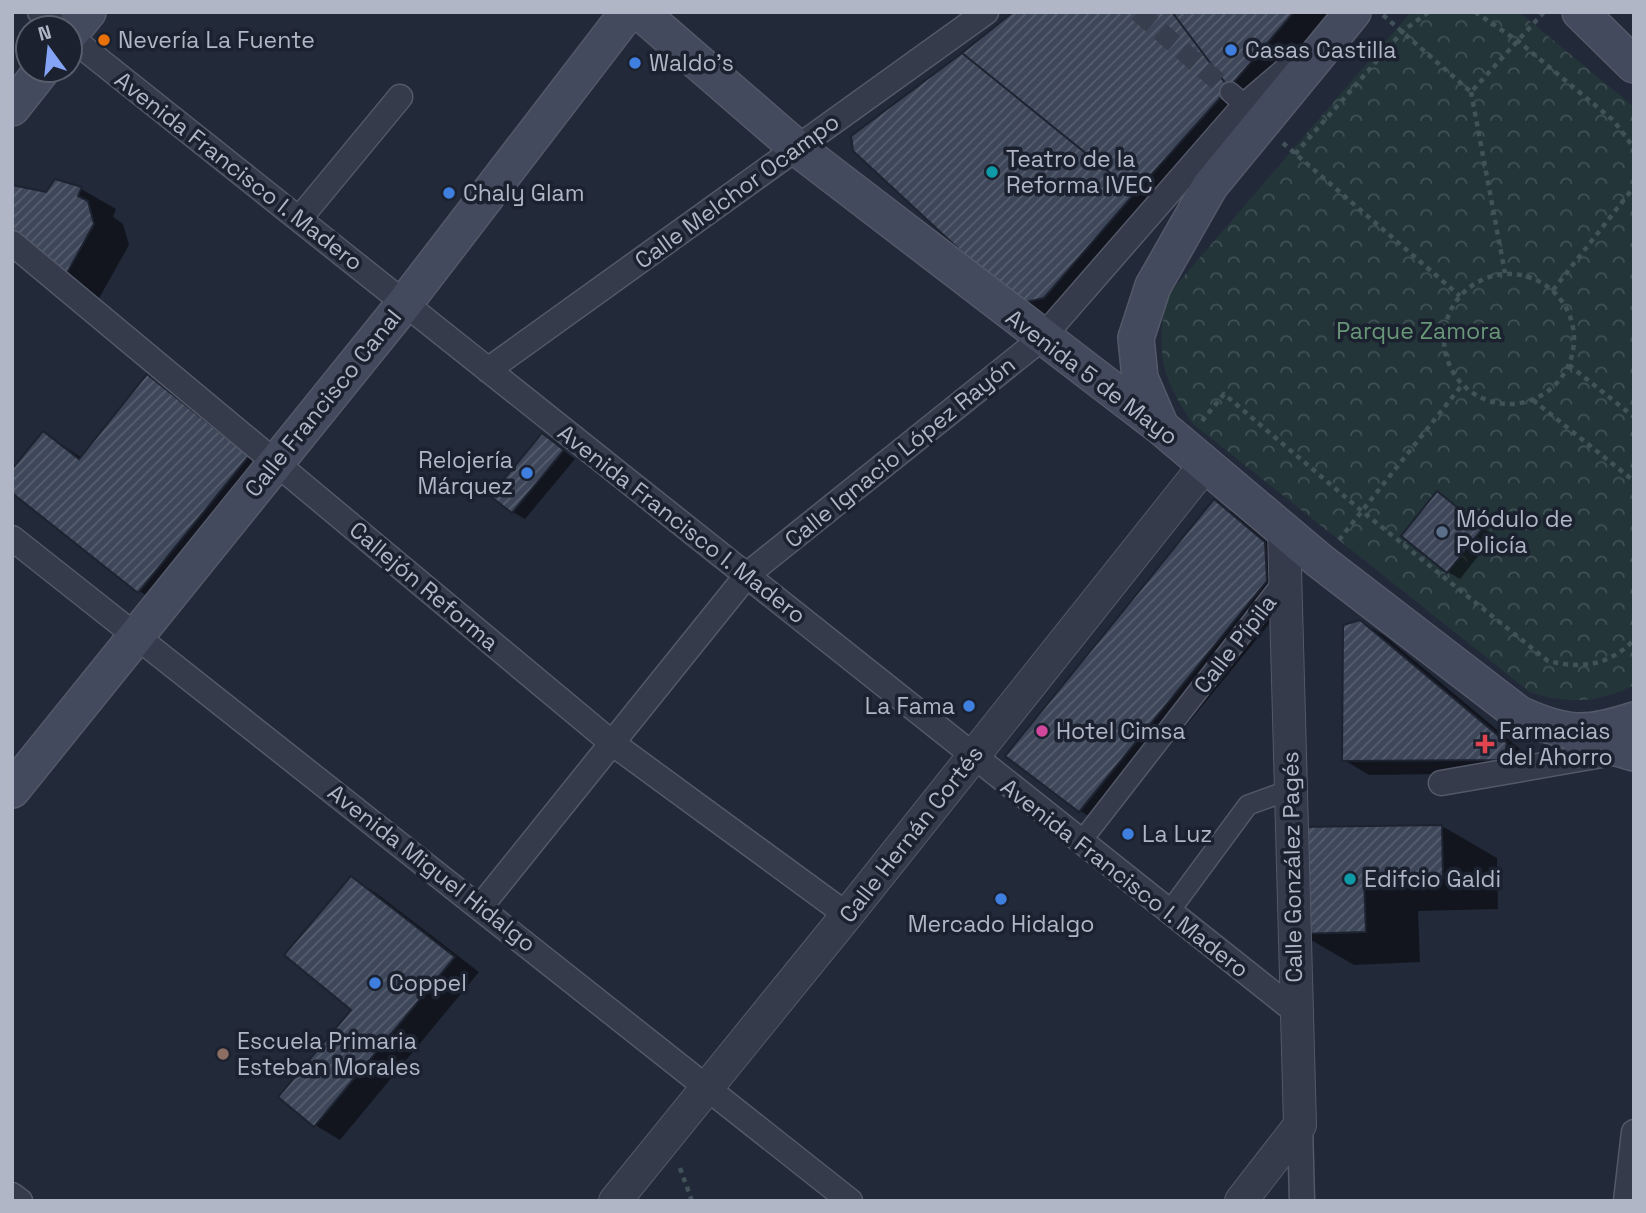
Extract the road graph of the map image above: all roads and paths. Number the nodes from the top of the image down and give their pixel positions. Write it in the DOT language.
graph roads {
  1 [pos="628,12"];
  2 [pos="640,12"];
  3 [pos="986,12"];
  4 [pos="1380,12"];
  5 [pos="1429,12"];
  6 [pos="1475,12"];
  7 [pos="1544,12"];
  8 [pos="1580,12"];
  9 [pos="1349,17"];
  10 [pos="1404,30"];
  11 [pos="1518,41"];
  12 [pos="84,47"];
  13 [pos="1634,65"];
  14 [pos="31,84"];
  15 [pos="1471,92"];
  16 [pos="400,97"];
  17 [pos="1245,107"];
  18 [pos="12,108"];
  19 [pos="797,148"];
  20 [pos="1634,148"];
  21 [pos="1295,153"];
  22 [pos="1634,187"];
  23 [pos="300,218"];
  24 [pos="12,243"];
  25 [pos="1505,274"];
  26 [pos="1553,290"];
  27 [pos="1460,296"];
  28 [pos="404,303"];
  29 [pos="1041,339"];
  30 [pos="1569,365"];
  31 [pos="488,370"];
  32 [pos="1462,385"];
  33 [pos="1532,400"];
  34 [pos="1634,417"];
  35 [pos="1182,446"];
  36 [pos="275,461"];
  37 [pos="1634,481"];
  38 [pos="1363,512"];
  39 [pos="1284,532"];
  40 [pos="12,538"];
  41 [pos="1320,561"];
  42 [pos="747,574"];
  43 [pos="1286,577"];
  44 [pos="135,635"];
  45 [pos="1634,640"];
  46 [pos="1551,729"];
  47 [pos="1632,741"];
  48 [pos="612,743"];
  49 [pos="971,758"];
  50 [pos="1441,783"];
  51 [pos="12,790"];
  52 [pos="1290,790"];
  53 [pos="1080,843"];
  54 [pos="481,906"];
  55 [pos="1169,912"];
  56 [pos="847,915"];
  57 [pos="1295,1011"];
  58 [pos="707,1088"];
  59 [pos="1300,1125"];
  60 [pos="1634,1132"];
  61 [pos="12,1195"];
  62 [pos="20,1201"];
  63 [pos="615,1201"];
  64 [pos="850,1201"];
  65 [pos="1241,1201"];
  66 [pos="1302,1201"];
  67 [pos="1626,1201"];
  1 -- 28 [label="main road, Calle Francisco Canal"];
  2 -- 19 [label="main road, Avenida 5 de Mayo"];
  3 -- 19 [label="street, Calle Melchor Ocampo"];
  4 -- 10 [label="path"];
  5 -- 10 [label="path"];
  6 -- 11 [label="path"];
  7 -- 11 [label="path"];
  8 -- 13 [label="main road"];
  9 -- 17 [label="main road, Calle Ignacio López Rayón"];
  10 -- 15 [label="path"];
  10 -- 21 [label="path"];
  11 -- 15 [label="path"];
  11 -- 20 [label="path"];
  12 -- 23 [label="street, Avenida Francisco I. Madero"];
  14 -- 18 [label="main road"];
  15 -- 25 [label="path"];
  16 -- 23 [label="street"];
  17 -- 21 [label="path"];
  17 -- 29 [label="street, Calle Ignacio López Rayón"];
  17 -- 35 [label="main road, Calle Ignacio López Rayón"];
  19 -- 29 [label="main road, Avenida 5 de Mayo"];
  19 -- 31 [label="street, Calle Melchor Ocampo"];
  21 -- 27 [label="path"];
  22 -- 26 [label="path"];
  23 -- 28 [label="street, Avenida Francisco I. Madero"];
  24 -- 36 [label="street, Callejón Reforma"];
  25 -- 26 [label="path"];
  25 -- 27 [label="path"];
  26 -- 30 [label="path"];
  27 -- 32 [label="path"];
  28 -- 31 [label="street, Avenida Francisco I. Madero"];
  28 -- 36 [label="main road, Calle Francisco Canal"];
  29 -- 35 [label="main road, Avenida 5 de Mayo"];
  29 -- 42 [label="street, Calle Ignacio López Rayón"];
  30 -- 33 [label="path"];
  30 -- 34 [label="path"];
  31 -- 42 [label="street, Avenida Francisco I. Madero"];
  32 -- 33 [label="path"];
  32 -- 38 [label="path"];
  33 -- 37 [label="path"];
  35 -- 38 [label="path"];
  35 -- 39 [label="main road, Avenida 5 de Mayo"];
  35 -- 49 [label="street, Calle Hernán Cortés"];
  36 -- 44 [label="main road, Calle Francisco Canal"];
  36 -- 48 [label="street, Callejón Reforma"];
  38 -- 41 [label="path"];
  38 -- 45 [label="path"];
  39 -- 41 [label="main road, Avenida 5 de Mayo"];
  39 -- 43 [label="street, Calle González Pagés"];
  40 -- 44 [label="street, Avenida Miguel Hidalgo"];
  41 -- 46 [label="main road, Avenida 5 de Mayo"];
  42 -- 48 [label="street, Calle Ignacio López Rayón"];
  42 -- 49 [label="street, Avenida Francisco I. Madero"];
  43 -- 52 [label="street, Calle González Pagés"];
  43 -- 53 [label="street, Calle Pípila"];
  44 -- 51 [label="main road, Calle Francisco Canal"];
  44 -- 54 [label="street, Avenida Miguel Hidalgo"];
  46 -- 47 [label="main road, Avenida 5 de Mayo"];
  46 -- 47 [label="main road, Avenida 5 de Mayo"];
  47 -- 50 [label="street"];
  48 -- 54 [label="street, Calle Ignacio López Rayón"];
  48 -- 56 [label="street, Callejón Reforma"];
  49 -- 53 [label="street, Avenida Francisco I. Madero"];
  49 -- 56 [label="street, Calle Hernán Cortés"];
  52 -- 55 [label="street"];
  52 -- 57 [label="street, Calle González Pagés"];
  53 -- 55 [label="street, Avenida Francisco I. Madero"];
  54 -- 58 [label="street, Avenida Miguel Hidalgo"];
  55 -- 57 [label="street, Avenida Francisco I. Madero"];
  56 -- 58 [label="street, Calle Hernán Cortés"];
  57 -- 59 [label="street, Calle González Pagés"];
  58 -- 63 [label="street, Calle Hernán Cortés"];
  58 -- 64 [label="street, Avenida Miguel Hidalgo"];
  59 -- 65 [label="street"];
  59 -- 66 [label="street, Calle González Pagés"];
  60 -- 67 [label="street"];
  61 -- 62 [label="street"];
}
